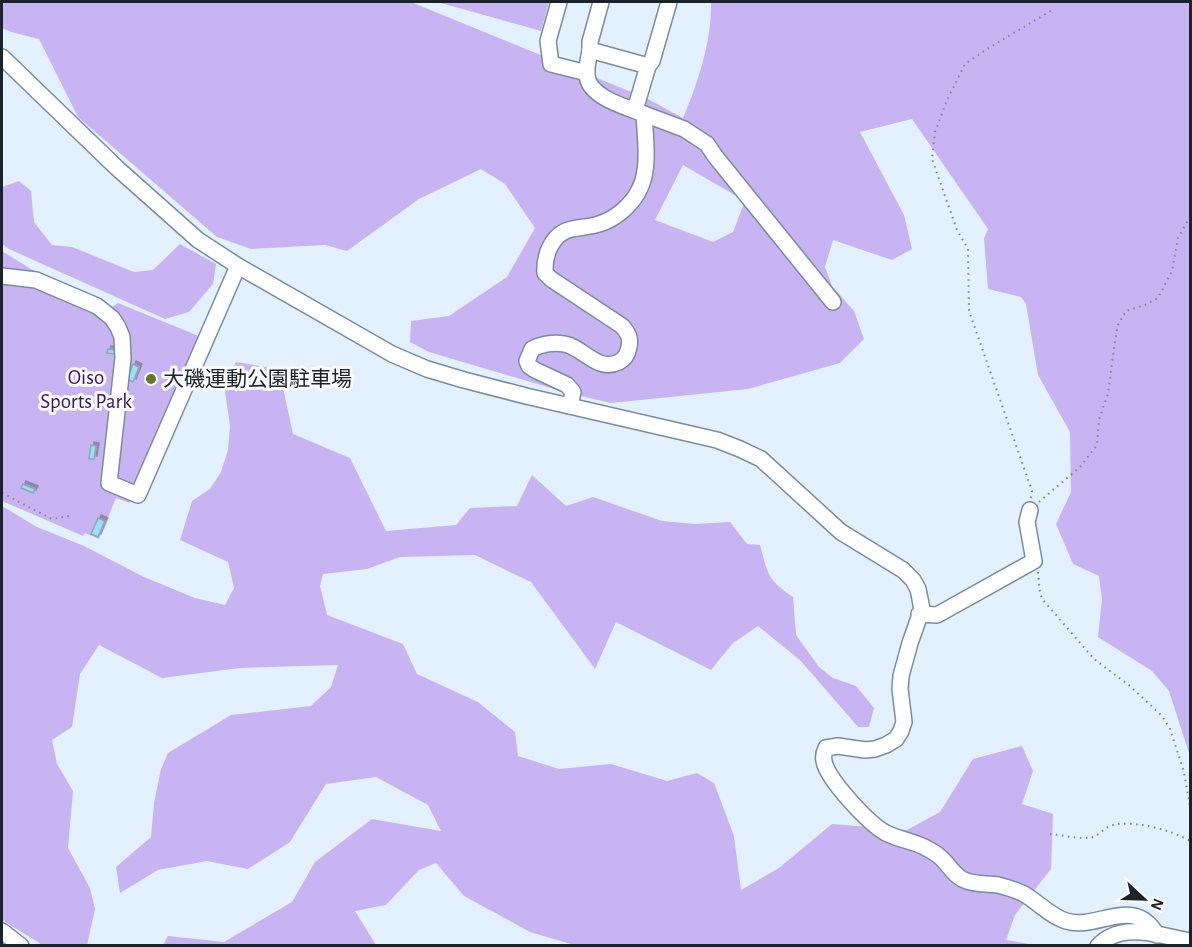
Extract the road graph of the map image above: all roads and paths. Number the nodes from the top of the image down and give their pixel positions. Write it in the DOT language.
graph roads {
  1 [pos="559,2"];
  2 [pos="602,2"];
  3 [pos="669,2"];
  4 [pos="1054,9"];
  5 [pos="590,50"];
  6 [pos="2,57"];
  7 [pos="648,66"];
  8 [pos="587,73"];
  9 [pos="639,112"];
  10 [pos="1191,220"];
  11 [pos="238,266"];
  12 [pos="2,276"];
  13 [pos="833,302"];
  14 [pos="570,406"];
  15 [pos="2,494"];
  16 [pos="1030,510"];
  17 [pos="69,516"];
  18 [pos="1034,561"];
  19 [pos="920,614"];
  20 [pos="1191,806"];
  21 [pos="1050,834"];
  22 [pos="1191,841"];
  23 [pos="2,931"];
  24 [pos="1157,935"];
  25 [pos="1191,941"];
  26 [pos="21,945"];
  27 [pos="1098,945"];
  1 -- 8 [label="street"];
  2 -- 5 [label="street"];
  3 -- 7 [label="street"];
  4 -- 16 [label="path"];
  5 -- 7 [label="street"];
  5 -- 8 [label="street"];
  6 -- 11 [label="street"];
  7 -- 9 [label="street"];
  8 -- 9 [label="street"];
  9 -- 13 [label="street"];
  9 -- 14 [label="street"];
  10 -- 16 [label="path"];
  11 -- 12 [label="street"];
  11 -- 14 [label="street"];
  14 -- 19 [label="street"];
  15 -- 17 [label="path"];
  16 -- 18 [label="street"];
  18 -- 19 [label="street"];
  18 -- 20 [label="path"];
  19 -- 24 [label="street"];
  21 -- 22 [label="path"];
  23 -- 26 [label="street"];
  24 -- 25 [label="street"];
  24 -- 27 [label="street"];
}
